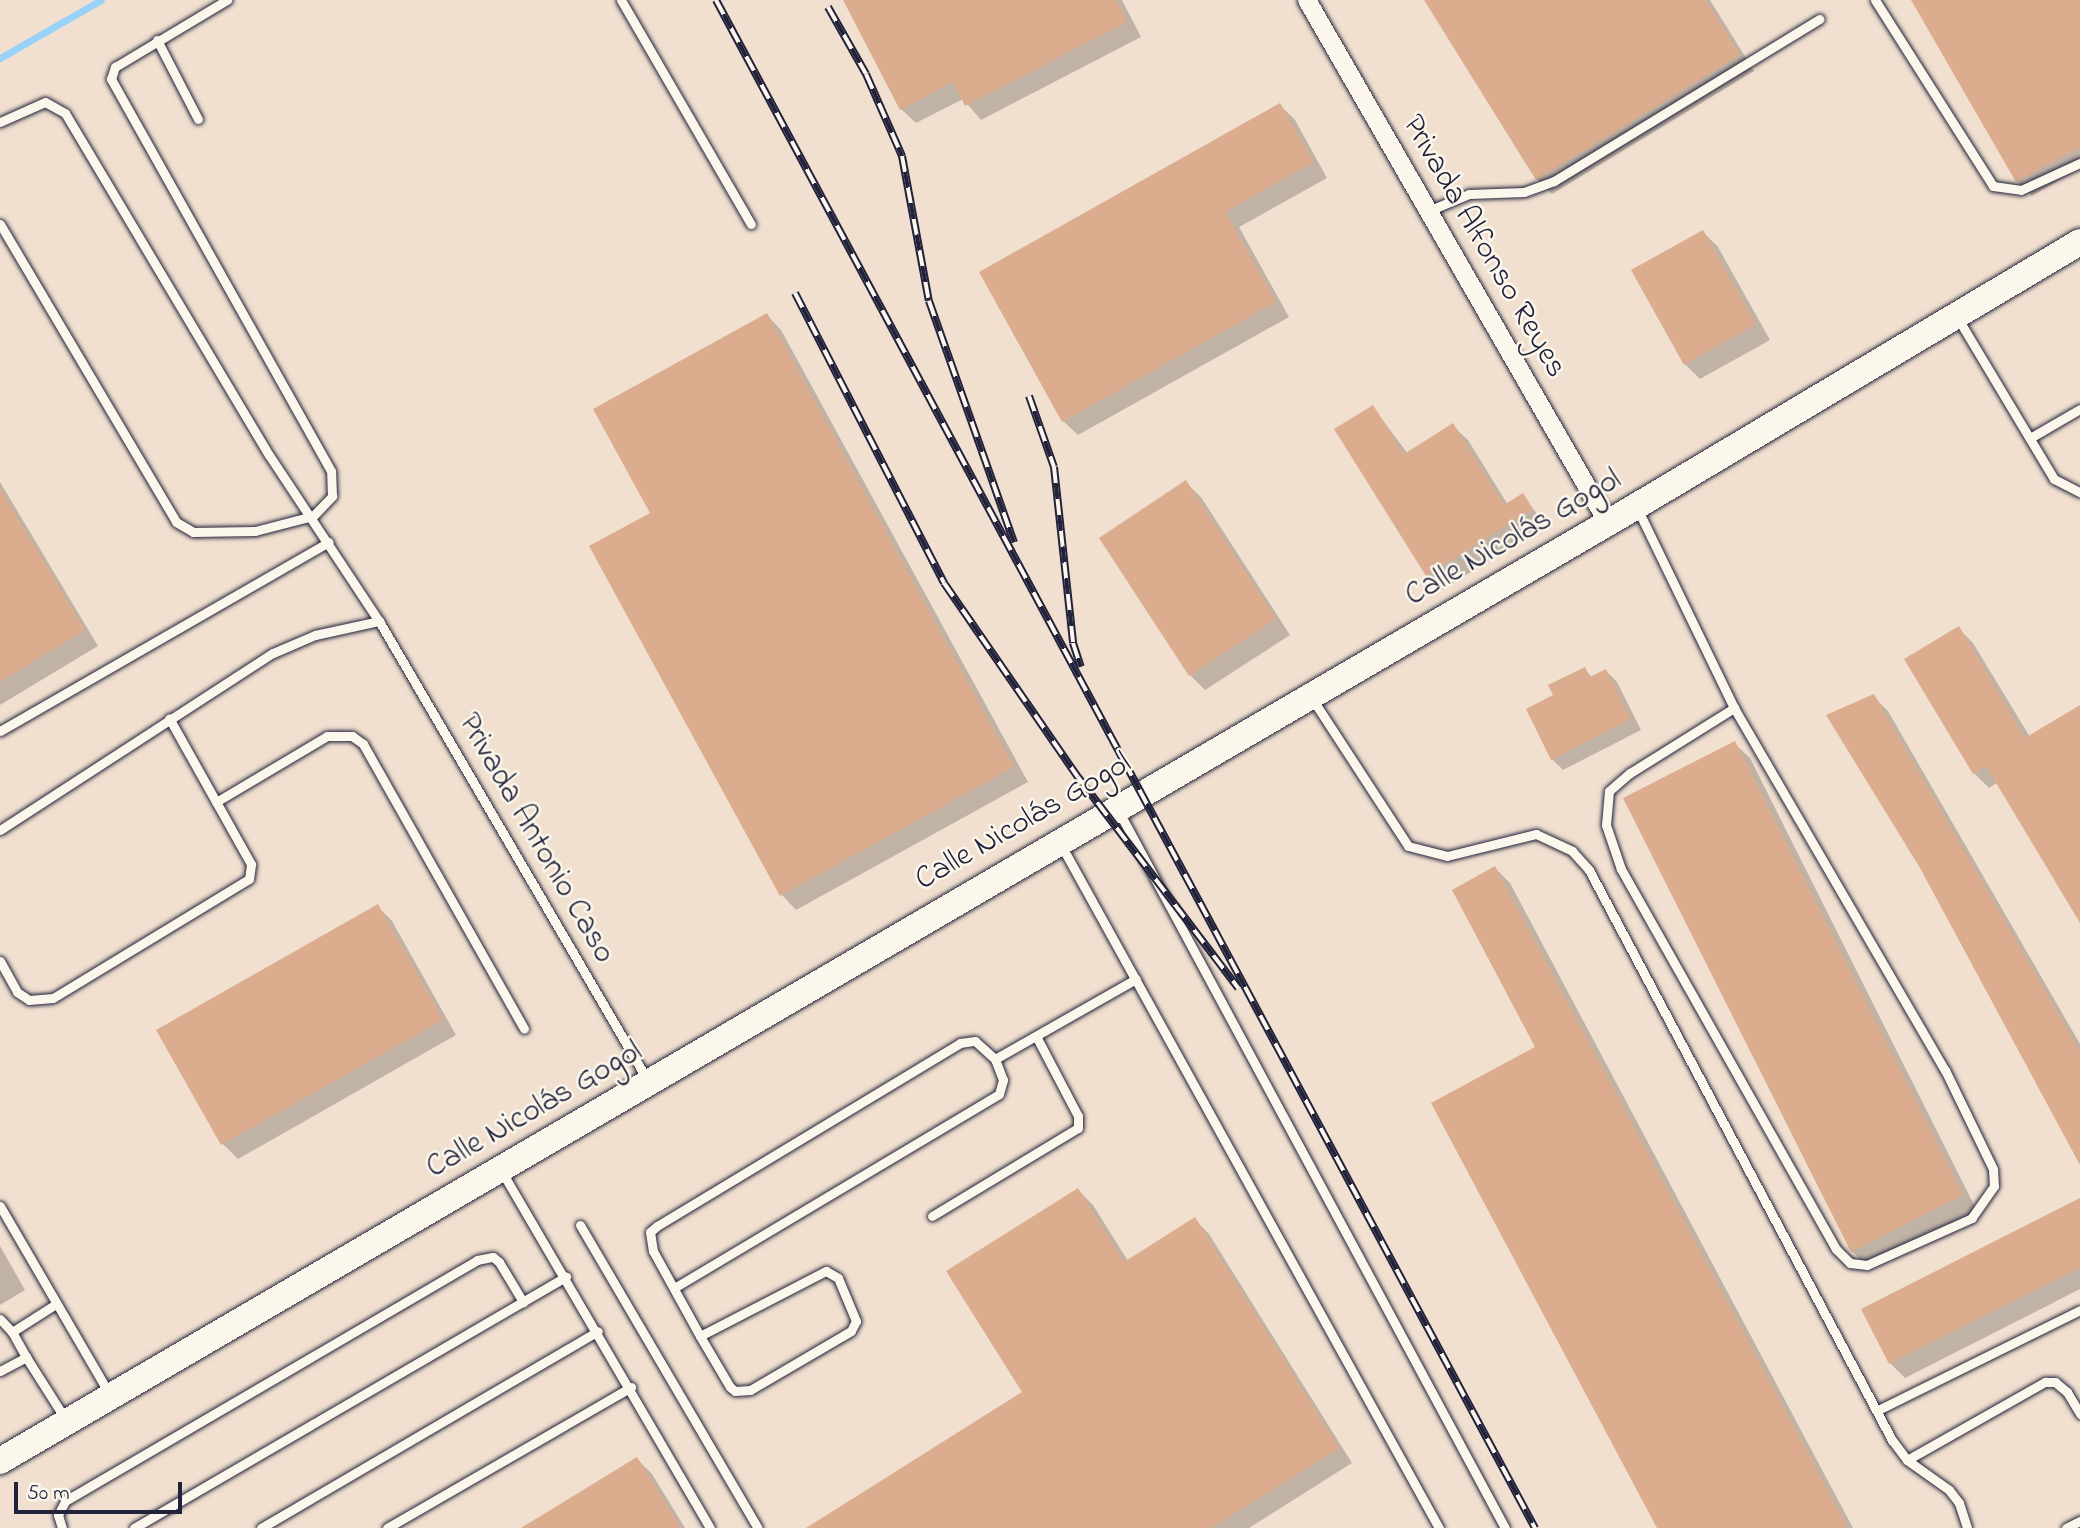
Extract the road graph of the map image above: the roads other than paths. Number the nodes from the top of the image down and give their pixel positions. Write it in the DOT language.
graph roads {
  1 [pos="227,0"];
  2 [pos="621,0"];
  3 [pos="1307,0"];
  4 [pos="1875,0"];
  5 [pos="1819,19"];
  6 [pos="157,40"];
  7 [pos="198,119"];
  8 [pos="0,122"];
  9 [pos="2080,163"];
  10 [pos="1428,211"];
  11 [pos="0,224"];
  12 [pos="751,225"];
  13 [pos="2080,242"];
  14 [pos="1956,316"];
  15 [pos="2080,409"];
  16 [pos="2030,438"];
  17 [pos="2080,492"];
  18 [pos="1636,506"];
  19 [pos="313,516"];
  20 [pos="1608,523"];
  21 [pos="329,542"];
  22 [pos="379,621"];
  23 [pos="1311,695"];
  24 [pos="1734,708"];
  25 [pos="169,718"];
  26 [pos="0,731"];
  27 [pos="216,802"];
  28 [pos="1116,807"];
  29 [pos="0,830"];
  30 [pos="1058,841"];
  31 [pos="0,961"];
  32 [pos="1136,979"];
  33 [pos="524,1030"];
  34 [pos="1036,1036"];
  35 [pos="995,1059"];
  36 [pos="649,1083"];
  37 [pos="501,1170"];
  38 [pos="0,1206"];
  39 [pos="932,1216"];
  40 [pos="580,1225"];
  41 [pos="566,1277"];
  42 [pos="674,1288"];
  43 [pos="523,1302"];
  44 [pos="56,1304"];
  45 [pos="2080,1310"];
  46 [pos="0,1319"];
  47 [pos="598,1331"];
  48 [pos="12,1332"];
  49 [pos="700,1336"];
  50 [pos="26,1357"];
  51 [pos="0,1371"];
  52 [pos="631,1387"];
  53 [pos="111,1397"];
  54 [pos="1878,1410"];
  55 [pos="2080,1414"];
  56 [pos="68,1422"];
  57 [pos="1907,1460"];
  58 [pos="0,1461"];
  59 [pos="2080,1521"];
  60 [pos="62,1528"];
  61 [pos="134,1528"];
  62 [pos="261,1528"];
  63 [pos="387,1528"];
  64 [pos="710,1528"];
  65 [pos="758,1528"];
  66 [pos="1439,1528"];
  67 [pos="1505,1528"];
  68 [pos="1967,1528"];
  69 [pos="2066,1528"];
  1 -- 6 [label="lane"];
  2 -- 12 [label="lane"];
  3 -- 10 [label="street, Privada Alfonso Reyes"];
  4 -- 9 [label="lane"];
  5 -- 10 [label="lane"];
  6 -- 7 [label="lane"];
  6 -- 19 [label="lane"];
  8 -- 19 [label="lane, Privada Antonio Caso"];
  10 -- 20 [label="street, Privada Alfonso Reyes"];
  11 -- 19 [label="lane"];
  13 -- 14 [label="street, Calle Nicolás Gogol"];
  14 -- 16 [label="lane"];
  14 -- 18 [label="street, Calle Nicolás Gogol"];
  15 -- 16 [label="lane"];
  16 -- 17 [label="lane"];
  18 -- 20 [label="street, Calle Nicolás Gogol"];
  18 -- 24 [label="lane"];
  19 -- 21 [label="lane, Privada Antonio Caso"];
  20 -- 23 [label="street, Calle Nicolás Gogol"];
  21 -- 22 [label="lane, Privada Antonio Caso"];
  21 -- 26 [label="lane"];
  22 -- 25 [label="lane"];
  22 -- 36 [label="lane, Privada Antonio Caso"];
  23 -- 28 [label="street, Calle Nicolás Gogol"];
  23 -- 54 [label="lane"];
  24 -- 24 [label="lane"];
  25 -- 27 [label="lane"];
  25 -- 29 [label="lane"];
  27 -- 31 [label="lane"];
  27 -- 33 [label="lane"];
  28 -- 30 [label="street, Calle Nicolás Gogol"];
  28 -- 67 [label="lane"];
  30 -- 32 [label="lane"];
  30 -- 36 [label="street, Calle Nicolás Gogol"];
  32 -- 34 [label="lane"];
  32 -- 66 [label="lane"];
  34 -- 35 [label="lane"];
  34 -- 39 [label="lane"];
  35 -- 42 [label="lane"];
  35 -- 42 [label="lane"];
  36 -- 37 [label="street, Calle Nicolás Gogol"];
  37 -- 41 [label="lane"];
  37 -- 53 [label="street, Calle Nicolás Gogol"];
  38 -- 44 [label="lane"];
  40 -- 65 [label="lane"];
  41 -- 43 [label="lane"];
  41 -- 47 [label="lane"];
  42 -- 49 [label="lane"];
  43 -- 60 [label="lane"];
  43 -- 61 [label="lane"];
  44 -- 48 [label="lane"];
  44 -- 53 [label="lane"];
  45 -- 54 [label="lane"];
  46 -- 48 [label="lane"];
  47 -- 52 [label="lane"];
  47 -- 62 [label="lane"];
  48 -- 50 [label="lane"];
  49 -- 49 [label="lane"];
  50 -- 51 [label="lane"];
  50 -- 56 [label="lane"];
  52 -- 63 [label="lane"];
  52 -- 64 [label="lane"];
  53 -- 56 [label="street, Calle Nicolás Gogol"];
  54 -- 57 [label="lane"];
  55 -- 57 [label="lane"];
  56 -- 58 [label="street, Calle Nicolás Gogol"];
  57 -- 68 [label="lane"];
  59 -- 69 [label="lane"];
}
